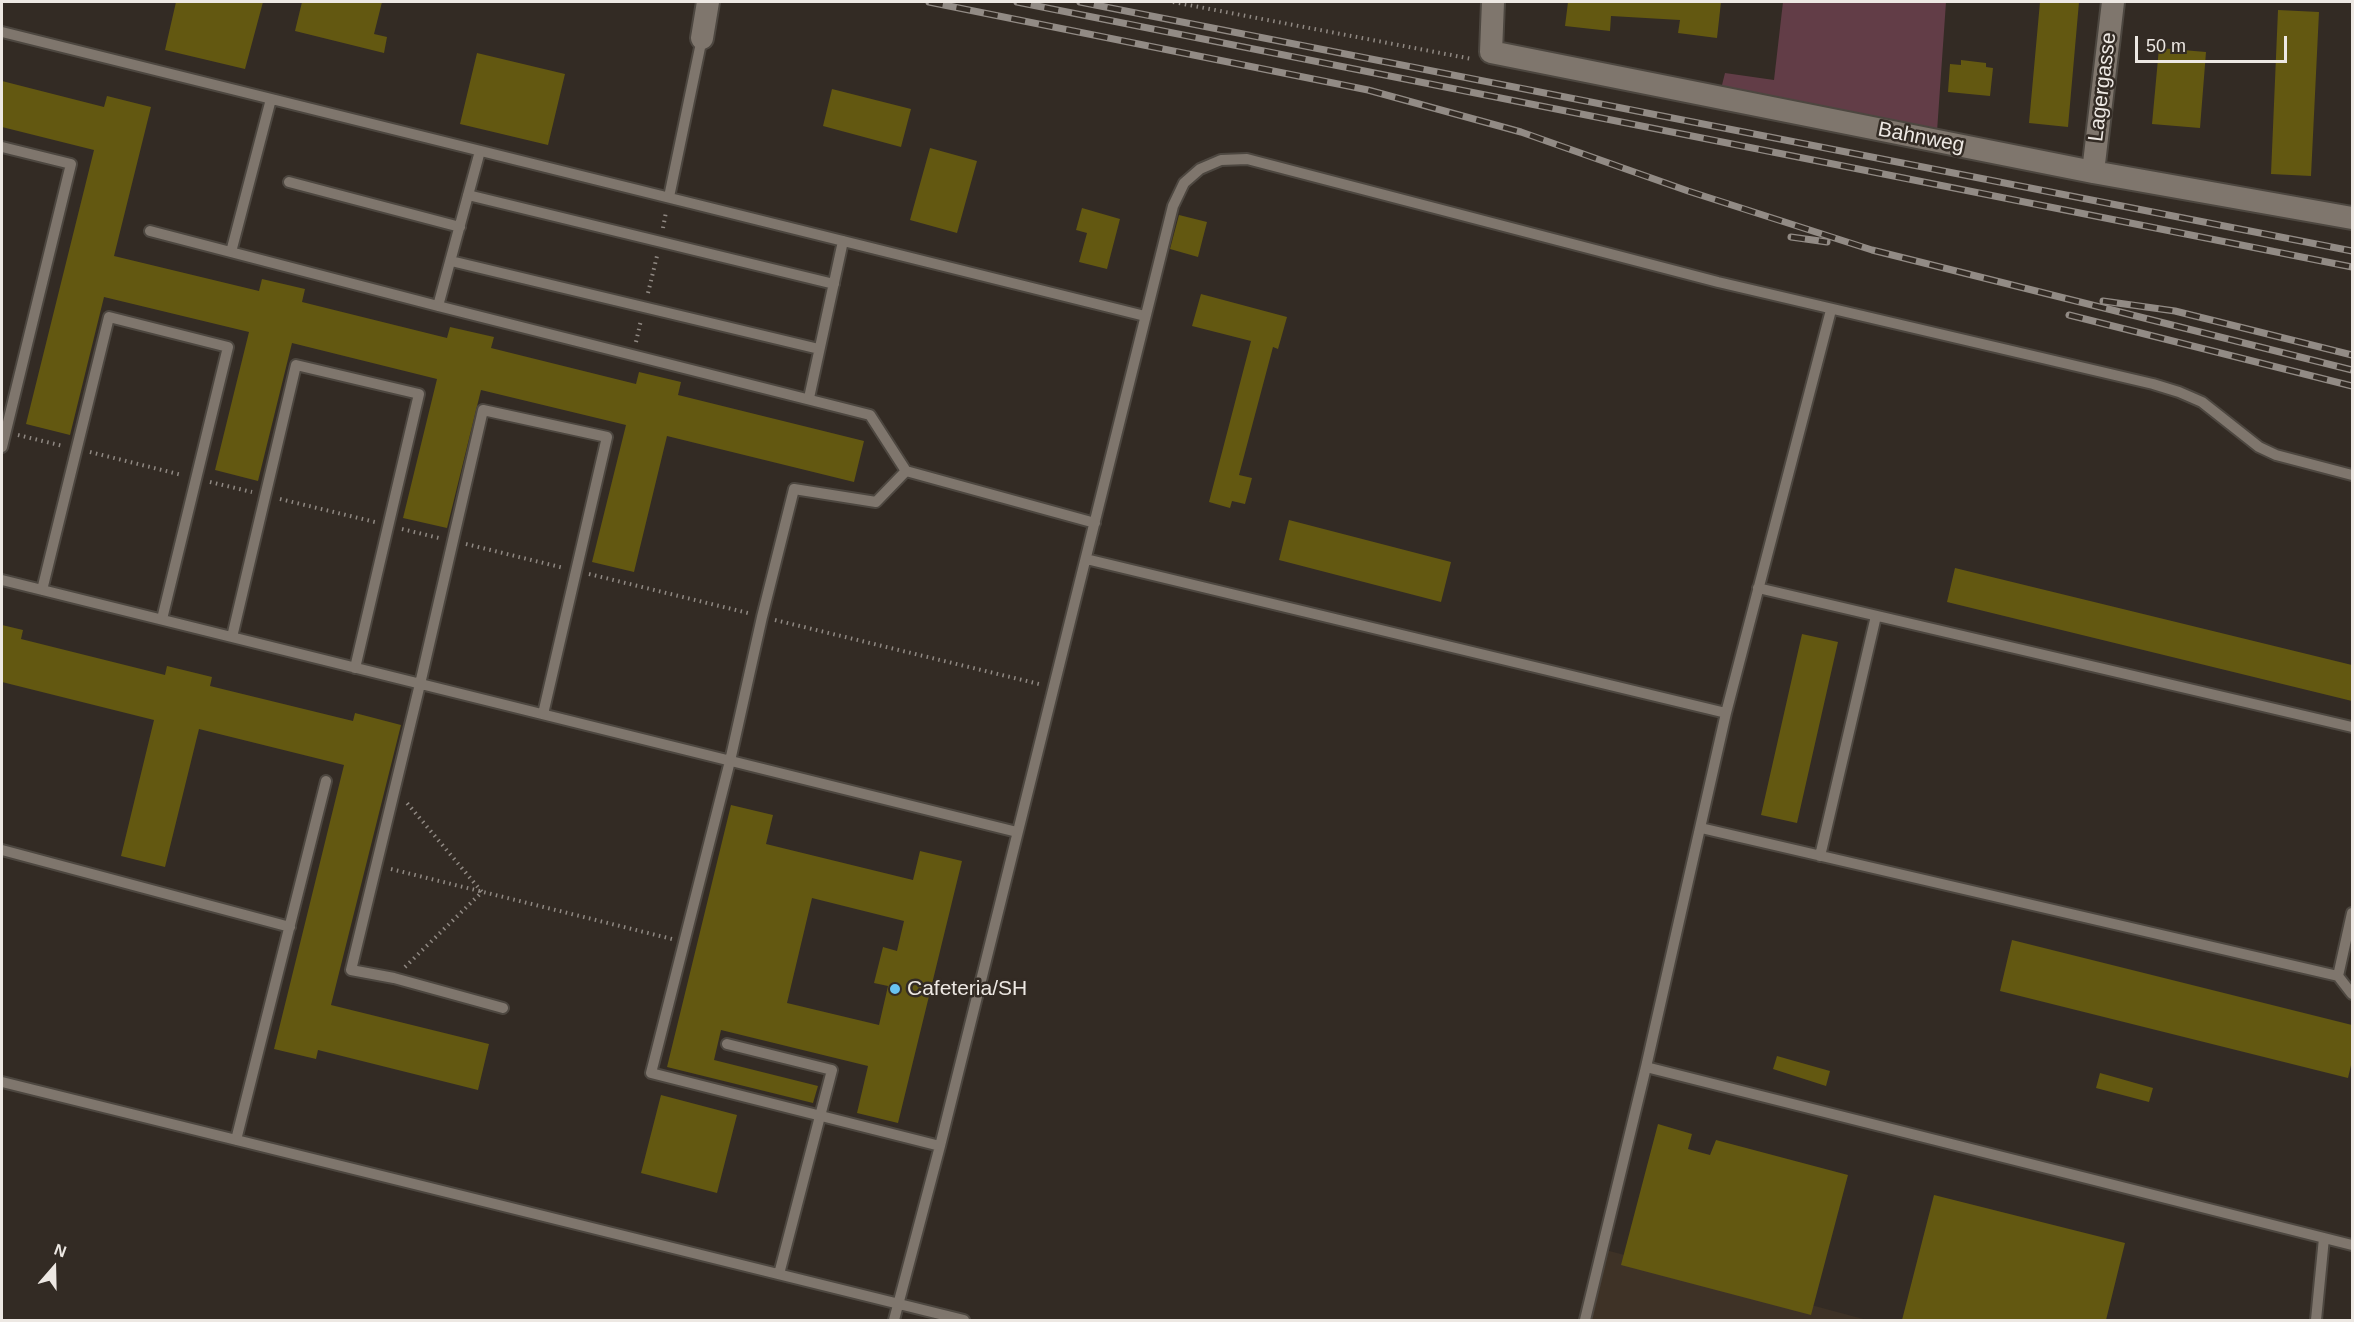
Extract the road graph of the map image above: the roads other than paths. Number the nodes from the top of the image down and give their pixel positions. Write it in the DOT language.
graph roads {
  1 [pos="708,2"];
  2 [pos="1493,2"];
  3 [pos="2113,2"];
  4 [pos="2,32"];
  5 [pos="702,38"];
  6 [pos="271,99"];
  7 [pos="2,147"];
  8 [pos="480,151"];
  9 [pos="2093,172"];
  10 [pos="289,182"];
  11 [pos="468,195"];
  12 [pos="669,197"];
  13 [pos="2352,218"];
  14 [pos="460,227"];
  15 [pos="150,231"];
  16 [pos="843,241"];
  17 [pos="231,252"];
  18 [pos="450,261"];
  19 [pos="834,284"];
  20 [pos="438,306"];
  21 [pos="1831,310"];
  22 [pos="1145,316"];
  23 [pos="819,348"];
  24 [pos="809,398"];
  25 [pos="2,447"];
  26 [pos="906,471"];
  27 [pos="2352,475"];
  28 [pos="1095,523"];
  29 [pos="1086,559"];
  30 [pos="2,580"];
  31 [pos="1758,588"];
  32 [pos="42,590"];
  33 [pos="1876,616"];
  34 [pos="162,619"];
  35 [pos="232,637"];
  36 [pos="355,668"];
  37 [pos="420,684"];
  38 [pos="1726,713"];
  39 [pos="543,714"];
  40 [pos="2352,727"];
  41 [pos="730,761"];
  42 [pos="326,781"];
  43 [pos="1701,828"];
  44 [pos="1017,832"];
  45 [pos="2,850"];
  46 [pos="1820,856"];
  47 [pos="2352,913"];
  48 [pos="290,927"];
  49 [pos="2338,976"];
  50 [pos="2352,994"];
  51 [pos="503,1008"];
  52 [pos="727,1044"];
  53 [pos="1646,1067"];
  54 [pos="2,1082"];
  55 [pos="821,1115"];
  56 [pos="236,1140"];
  57 [pos="940,1146"];
  58 [pos="2324,1238"];
  59 [pos="2352,1245"];
  60 [pos="779,1274"];
  61 [pos="898,1305"];
  62 [pos="894,1320"];
  63 [pos="964,1320"];
  64 [pos="1584,1320"];
  65 [pos="2316,1320"];
  1 -- 5 [label="street"];
  2 -- 9 [label="street, Bahnweg"];
  3 -- 9 [label="street, Lagergasse"];
  4 -- 6 [label="lane"];
  5 -- 12 [label="lane"];
  6 -- 8 [label="lane"];
  6 -- 17 [label="lane"];
  7 -- 25 [label="lane"];
  8 -- 11 [label="lane"];
  8 -- 12 [label="lane"];
  9 -- 13 [label="street, Bahnweg"];
  10 -- 14 [label="lane"];
  11 -- 14 [label="lane"];
  11 -- 19 [label="lane"];
  12 -- 16 [label="lane"];
  14 -- 18 [label="lane"];
  15 -- 17 [label="lane"];
  16 -- 19 [label="lane"];
  16 -- 22 [label="lane"];
  17 -- 20 [label="lane"];
  18 -- 20 [label="lane"];
  18 -- 23 [label="lane"];
  19 -- 23 [label="lane"];
  20 -- 24 [label="lane"];
  21 -- 22 [label="lane"];
  21 -- 27 [label="lane"];
  21 -- 31 [label="lane"];
  22 -- 28 [label="lane"];
  23 -- 24 [label="lane"];
  24 -- 26 [label="lane"];
  26 -- 28 [label="lane"];
  26 -- 41 [label="lane"];
  28 -- 29 [label="lane"];
  29 -- 38 [label="lane"];
  29 -- 44 [label="lane"];
  30 -- 32 [label="lane"];
  31 -- 33 [label="lane"];
  31 -- 38 [label="lane"];
  32 -- 34 [label="lane"];
  32 -- 34 [label="lane"];
  33 -- 40 [label="lane"];
  33 -- 46 [label="lane"];
  34 -- 35 [label="lane"];
  35 -- 36 [label="lane"];
  35 -- 36 [label="lane"];
  36 -- 37 [label="lane"];
  37 -- 39 [label="lane"];
  37 -- 39 [label="lane"];
  37 -- 51 [label="lane"];
  38 -- 43 [label="lane"];
  39 -- 41 [label="lane"];
  41 -- 44 [label="lane"];
  41 -- 55 [label="lane"];
  42 -- 48 [label="lane"];
  43 -- 46 [label="lane"];
  43 -- 53 [label="lane"];
  44 -- 57 [label="lane"];
  45 -- 48 [label="lane"];
  46 -- 49 [label="lane"];
  47 -- 49 [label="lane"];
  48 -- 56 [label="lane"];
  49 -- 50 [label="lane"];
  52 -- 55 [label="lane"];
  53 -- 58 [label="lane"];
  53 -- 64 [label="lane"];
  54 -- 56 [label="lane"];
  55 -- 57 [label="lane"];
  55 -- 60 [label="lane"];
  56 -- 60 [label="lane"];
  57 -- 61 [label="lane"];
  58 -- 59 [label="lane"];
  58 -- 65 [label="lane"];
  60 -- 61 [label="lane"];
  61 -- 62 [label="lane"];
  61 -- 63 [label="lane"];
}
